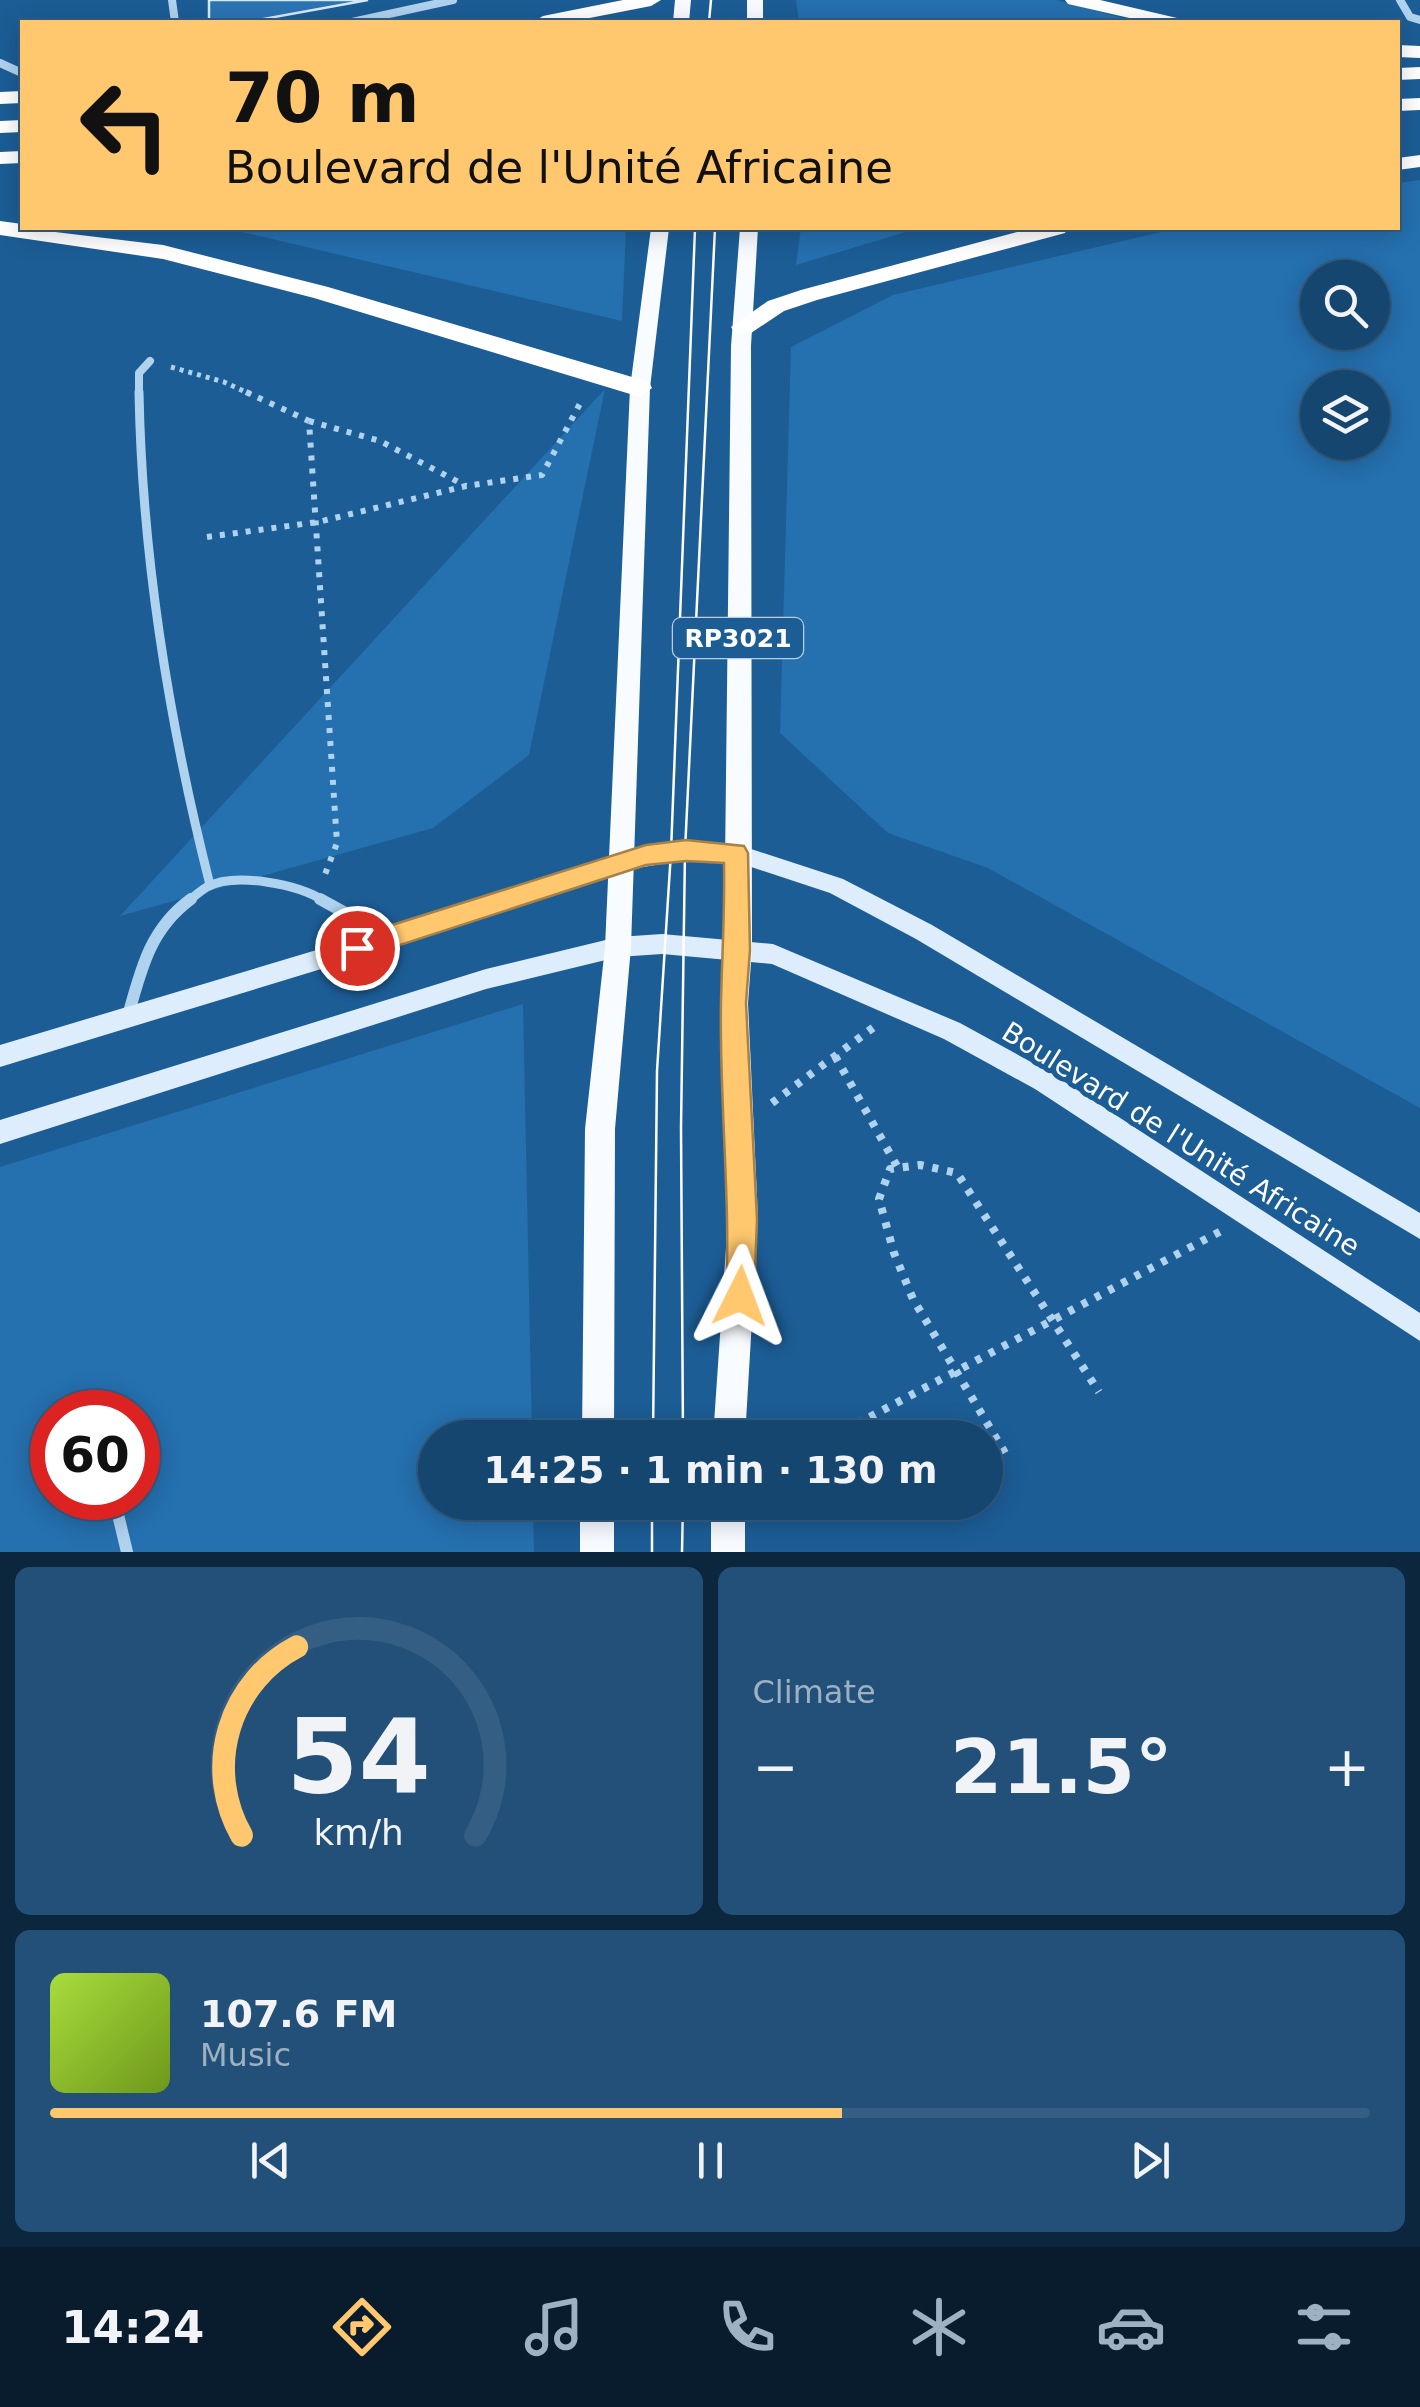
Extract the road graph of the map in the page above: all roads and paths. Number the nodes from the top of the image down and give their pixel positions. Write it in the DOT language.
graph roads {
  1 [pos="452,0"];
  2 [pos="651,0"];
  3 [pos="1075,0"];
  4 [pos="1400,0"];
  5 [pos="361,20"];
  6 [pos="553,20"];
  7 [pos="1161,20"];
  8 [pos="1420,20"];
  9 [pos="0,228"];
  10 [pos="660,230"];
  11 [pos="749,230"];
  12 [pos="1050,230"];
  13 [pos="743,326"];
  14 [pos="150,361"];
  15 [pos="597,372"];
  16 [pos="640,388"];
  17 [pos="309,422"];
  18 [pos="466,486"];
  19 [pos="318,522"];
  20 [pos="207,537"];
  21 [pos="736,853"];
  22 [pos="620,862"];
  23 [pos="210,885"];
  24 [pos="316,896"];
  25 [pos="390,938"];
  26 [pos="618,947"];
  27 [pos="738,950"];
  28 [pos="896,1006"];
  29 [pos="128,1017"];
  30 [pos="0,1056"];
  31 [pos="835,1056"];
  32 [pos="741,1122"];
  33 [pos="0,1132"];
  34 [pos="898,1168"];
  35 [pos="1248,1216"];
  36 [pos="1420,1226"];
  37 [pos="1054,1320"];
  38 [pos="1420,1328"];
  39 [pos="956,1374"];
  40 [pos="1099,1392"];
  41 [pos="598,1420"];
  42 [pos="730,1420"];
  43 [pos="865,1420"];
  44 [pos="1005,1453"];
  45 [pos="119,1520"];
  46 [pos="597,1520"];
  47 [pos="728,1520"];
  48 [pos="127,1552"];
  49 [pos="598,1552"];
  50 [pos="728,1552"];
  1 -- 5 [label="street"];
  2 -- 6 [label="highway"];
  3 -- 7 [label="highway"];
  4 -- 8 [label="street"];
  9 -- 15 [label="highway"];
  10 -- 16 [label="main road"];
  11 -- 13 [label="main road"];
  12 -- 13 [label="highway"];
  13 -- 21 [label="main road, RP3021"];
  14 -- 17 [label="path"];
  14 -- 23 [label="street"];
  15 -- 16 [label="highway"];
  15 -- 18 [label="path"];
  16 -- 22 [label="main road"];
  17 -- 18 [label="path"];
  17 -- 19 [label="path"];
  18 -- 19 [label="path"];
  19 -- 20 [label="path"];
  19 -- 24 [label="path"];
  21 -- 22 [label="main road, Boulevard de l'Unité Africaine"];
  21 -- 27 [label="main road, RP3021"];
  21 -- 36 [label="main road, Boulevard de l'Unité Africaine"];
  22 -- 25 [label="main road, Boulevard de l'Unité Africaine"];
  22 -- 26 [label="main road"];
  23 -- 24 [label="street"];
  23 -- 29 [label="street"];
  24 -- 25 [label="street"];
  25 -- 29 [label="main road, Boulevard de l'Unité Africaine"];
  26 -- 27 [label="main road, Boulevard de l'Unité Africaine"];
  26 -- 33 [label="main road, Boulevard de l'Unité Africaine"];
  26 -- 41 [label="main road"];
  27 -- 28 [label="main road, Boulevard de l'Unité Africaine"];
  27 -- 32 [label="main road, RP3021"];
  28 -- 31 [label="path"];
  28 -- 35 [label="main road, Boulevard de l'Unité Africaine"];
  29 -- 30 [label="main road, Boulevard de l'Unité Africaine"];
  31 -- 32 [label="path"];
  31 -- 34 [label="path"];
  32 -- 42 [label="main road, RP3021"];
  34 -- 37 [label="path"];
  34 -- 39 [label="path"];
  35 -- 37 [label="path"];
  35 -- 38 [label="main road, Boulevard de l'Unité Africaine"];
  37 -- 39 [label="path"];
  37 -- 40 [label="path"];
  39 -- 43 [label="path"];
  39 -- 44 [label="path"];
  45 -- 48 [label="street"];
  46 -- 49 [label="main road"];
  47 -- 50 [label="main road"];
}
